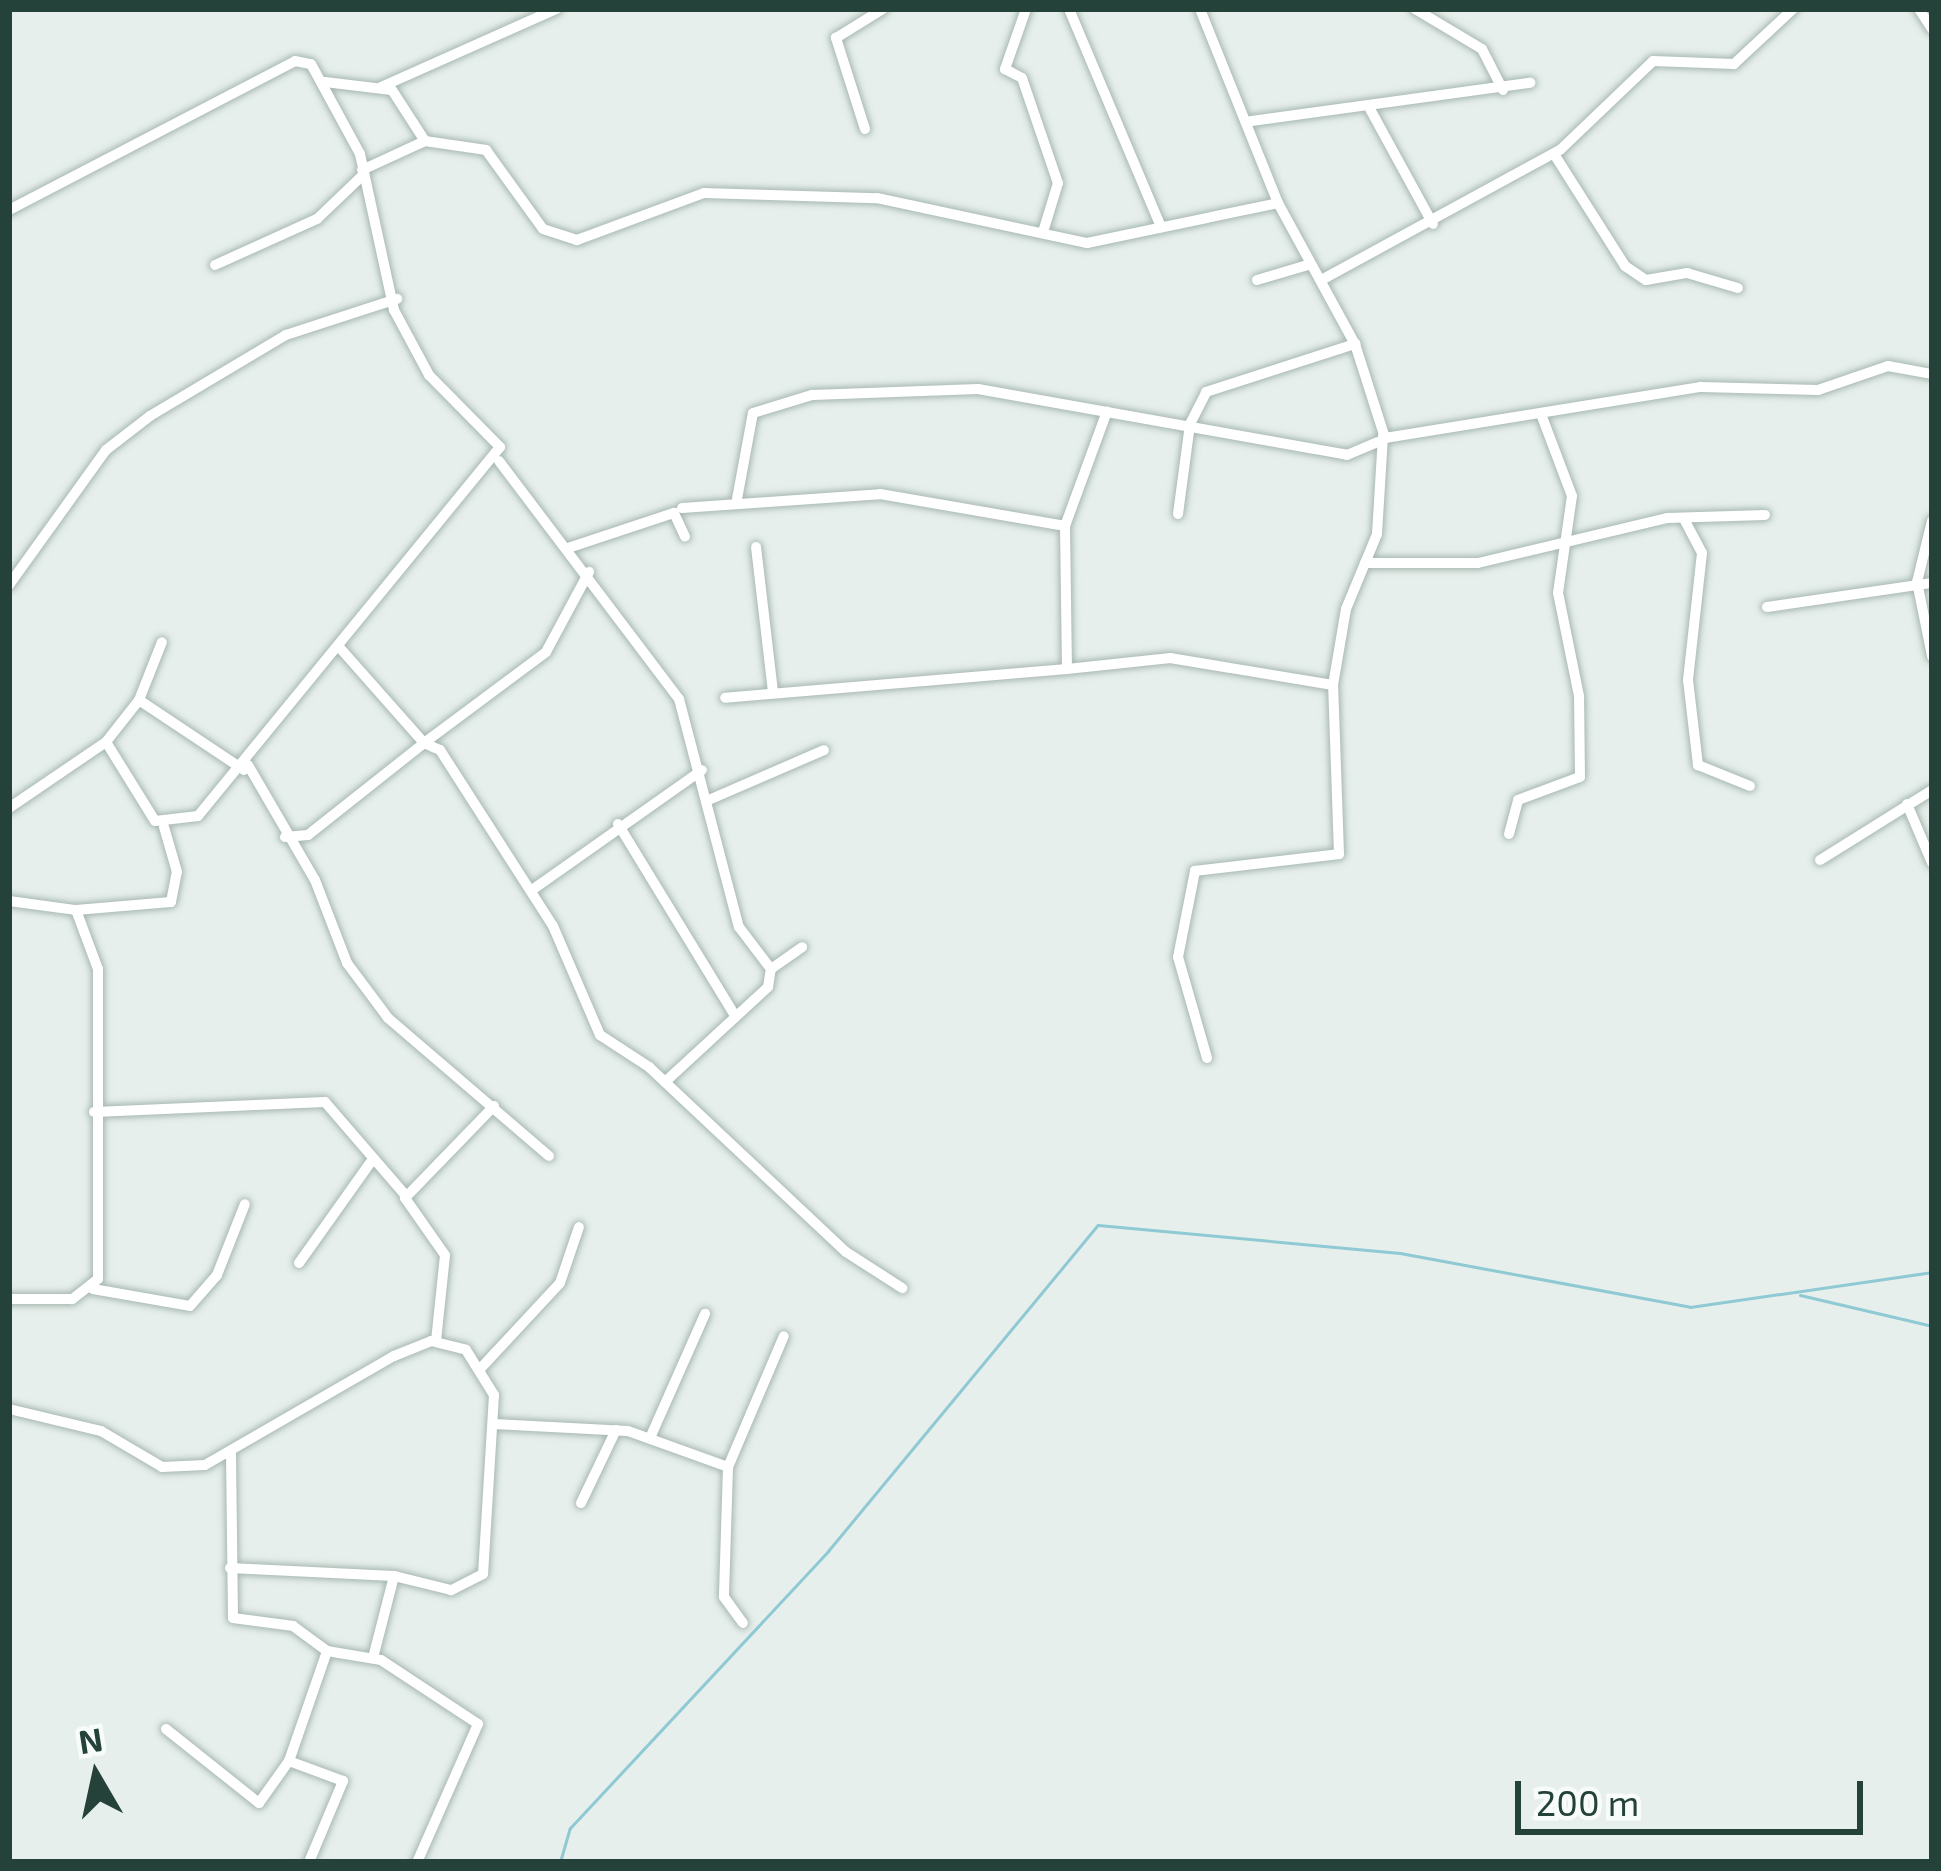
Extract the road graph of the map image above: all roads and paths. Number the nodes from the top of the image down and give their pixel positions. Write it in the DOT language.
graph roads {
  1 [pos="556,9"];
  2 [pos="883,9"];
  3 [pos="1026,9"];
  4 [pos="1070,9"];
  5 [pos="1200,9"];
  6 [pos="1415,9"];
  7 [pos="1793,9"];
  8 [pos="1919,9"];
  9 [pos="1932,29"];
  10 [pos="325,82"];
  11 [pos="1530,83"];
  12 [pos="381,87"];
  13 [pos="1503,90"];
  14 [pos="1370,109"];
  15 [pos="1251,121"];
  16 [pos="865,129"];
  17 [pos="425,141"];
  18 [pos="1554,154"];
  19 [pos="362,173"];
  20 [pos="1278,203"];
  21 [pos="9,210"];
  22 [pos="1432,224"];
  23 [pos="1162,227"];
  24 [pos="1043,232"];
  25 [pos="1311,263"];
  26 [pos="215,265"];
  27 [pos="1324,278"];
  28 [pos="1256,280"];
  29 [pos="1738,288"];
  30 [pos="397,299"];
  31 [pos="1355,344"];
  32 [pos="1932,374"];
  33 [pos="1107,411"];
  34 [pos="1540,414"];
  35 [pos="1190,424"];
  36 [pos="1380,439"];
  37 [pos="499,461"];
  38 [pos="737,499"];
  39 [pos="682,508"];
  40 [pos="1178,514"];
  41 [pos="1765,515"];
  42 [pos="1682,517"];
  43 [pos="1932,521"];
  44 [pos="1065,526"];
  45 [pos="685,537"];
  46 [pos="1567,544"];
  47 [pos="568,548"];
  48 [pos="756,548"];
  49 [pos="1364,563"];
  50 [pos="589,572"];
  51 [pos="10,579"];
  52 [pos="1917,583"];
  53 [pos="1932,583"];
  54 [pos="1767,608"];
  55 [pos="162,642"];
  56 [pos="340,648"];
  57 [pos="1932,656"];
  58 [pos="1067,668"];
  59 [pos="1333,685"];
  60 [pos="773,692"];
  61 [pos="725,698"];
  62 [pos="139,700"];
  63 [pos="106,742"];
  64 [pos="424,743"];
  65 [pos="824,749"];
  66 [pos="246,767"];
  67 [pos="702,770"];
  68 [pos="1750,786"];
  69 [pos="1932,790"];
  70 [pos="711,799"];
  71 [pos="1907,804"];
  72 [pos="9,808"];
  73 [pos="618,824"];
  74 [pos="164,826"];
  75 [pos="1509,834"];
  76 [pos="285,837"];
  77 [pos="1820,860"];
  78 [pos="1932,862"];
  79 [pos="532,890"];
  80 [pos="9,901"];
  81 [pos="76,910"];
  82 [pos="802,947"];
  83 [pos="771,969"];
  84 [pos="736,1017"];
  85 [pos="1207,1058"];
  86 [pos="665,1082"];
  87 [pos="494,1106"];
  88 [pos="94,1112"];
  89 [pos="549,1156"];
  90 [pos="370,1163"];
  91 [pos="406,1196"];
  92 [pos="245,1204"];
  93 [pos="579,1227"];
  94 [pos="298,1263"];
  95 [pos="93,1288"];
  96 [pos="902,1288"];
  97 [pos="9,1299"];
  98 [pos="705,1314"];
  99 [pos="784,1336"];
  100 [pos="436,1342"];
  101 [pos="480,1369"];
  102 [pos="9,1409"];
  103 [pos="494,1424"];
  104 [pos="616,1430"];
  105 [pos="650,1438"];
  106 [pos="230,1454"];
  107 [pos="728,1467"];
  108 [pos="581,1503"];
  109 [pos="230,1568"];
  110 [pos="394,1576"];
  111 [pos="743,1623"];
  112 [pos="327,1651"];
  113 [pos="373,1658"];
  114 [pos="166,1729"];
  115 [pos="290,1761"];
  116 [pos="310,1862"];
  117 [pos="417,1862"];
  1 -- 12 [label="street"];
  2 -- 16 [label="street"];
  3 -- 24 [label="street"];
  4 -- 23 [label="street"];
  5 -- 15 [label="street"];
  6 -- 13 [label="street"];
  7 -- 18 [label="street"];
  8 -- 9 [label="street"];
  10 -- 12 [label="street"];
  10 -- 19 [label="street"];
  10 -- 21 [label="street"];
  11 -- 13 [label="street"];
  12 -- 17 [label="street"];
  13 -- 14 [label="street"];
  14 -- 15 [label="street"];
  14 -- 22 [label="street"];
  15 -- 20 [label="street"];
  17 -- 19 [label="street"];
  17 -- 24 [label="street"];
  18 -- 22 [label="street"];
  18 -- 29 [label="street"];
  19 -- 26 [label="street"];
  19 -- 30 [label="street"];
  20 -- 23 [label="street"];
  20 -- 25 [label="street"];
  22 -- 27 [label="street"];
  23 -- 24 [label="street"];
  25 -- 27 [label="street"];
  25 -- 28 [label="street"];
  27 -- 31 [label="street"];
  30 -- 37 [label="street"];
  30 -- 51 [label="street"];
  31 -- 35 [label="street"];
  31 -- 36 [label="street"];
  32 -- 34 [label="street"];
  33 -- 35 [label="street"];
  33 -- 38 [label="street"];
  33 -- 44 [label="street"];
  34 -- 36 [label="street"];
  34 -- 46 [label="street"];
  35 -- 36 [label="street"];
  35 -- 40 [label="street"];
  36 -- 49 [label="street"];
  37 -- 47 [label="street"];
  37 -- 56 [label="street"];
  38 -- 39 [label="street"];
  38 -- 44 [label="street"];
  41 -- 42 [label="street"];
  42 -- 46 [label="street"];
  42 -- 68 [label="street"];
  43 -- 52 [label="street"];
  44 -- 58 [label="street"];
  45 -- 47 [label="street"];
  46 -- 49 [label="street"];
  46 -- 75 [label="street"];
  47 -- 50 [label="street"];
  48 -- 60 [label="street"];
  49 -- 59 [label="street"];
  50 -- 64 [label="street"];
  50 -- 67 [label="street"];
  52 -- 53 [label="street"];
  52 -- 54 [label="street"];
  52 -- 57 [label="street"];
  55 -- 62 [label="street"];
  56 -- 64 [label="street"];
  56 -- 66 [label="street"];
  58 -- 59 [label="street"];
  58 -- 60 [label="street"];
  59 -- 85 [label="street"];
  60 -- 61 [label="street"];
  62 -- 63 [label="street"];
  62 -- 66 [label="street"];
  63 -- 72 [label="street"];
  63 -- 74 [label="street"];
  64 -- 76 [label="street"];
  64 -- 79 [label="street"];
  65 -- 70 [label="street"];
  66 -- 74 [label="street"];
  66 -- 76 [label="street"];
  67 -- 70 [label="street"];
  67 -- 73 [label="street"];
  69 -- 71 [label="street"];
  70 -- 83 [label="street"];
  71 -- 77 [label="street"];
  71 -- 78 [label="street"];
  73 -- 79 [label="street"];
  73 -- 84 [label="street"];
  74 -- 81 [label="street"];
  76 -- 87 [label="street"];
  79 -- 86 [label="street"];
  80 -- 81 [label="street"];
  81 -- 88 [label="street"];
  82 -- 83 [label="street"];
  83 -- 84 [label="street"];
  84 -- 86 [label="street"];
  86 -- 96 [label="street"];
  87 -- 89 [label="street"];
  87 -- 91 [label="street"];
  88 -- 90 [label="street"];
  88 -- 95 [label="street"];
  90 -- 91 [label="street"];
  90 -- 94 [label="street"];
  91 -- 100 [label="street"];
  92 -- 95 [label="street"];
  93 -- 101 [label="street"];
  95 -- 97 [label="street"];
  98 -- 105 [label="street"];
  99 -- 107 [label="street"];
  100 -- 101 [label="street"];
  100 -- 106 [label="street"];
  101 -- 103 [label="street"];
  102 -- 106 [label="street"];
  103 -- 104 [label="street"];
  103 -- 110 [label="street"];
  104 -- 105 [label="street"];
  104 -- 108 [label="street"];
  105 -- 107 [label="street"];
  106 -- 109 [label="street"];
  107 -- 111 [label="street"];
  109 -- 110 [label="street"];
  109 -- 112 [label="street"];
  110 -- 113 [label="street"];
  112 -- 113 [label="street"];
  112 -- 115 [label="street"];
  113 -- 117 [label="street"];
  114 -- 115 [label="street"];
  115 -- 116 [label="street"];
}
